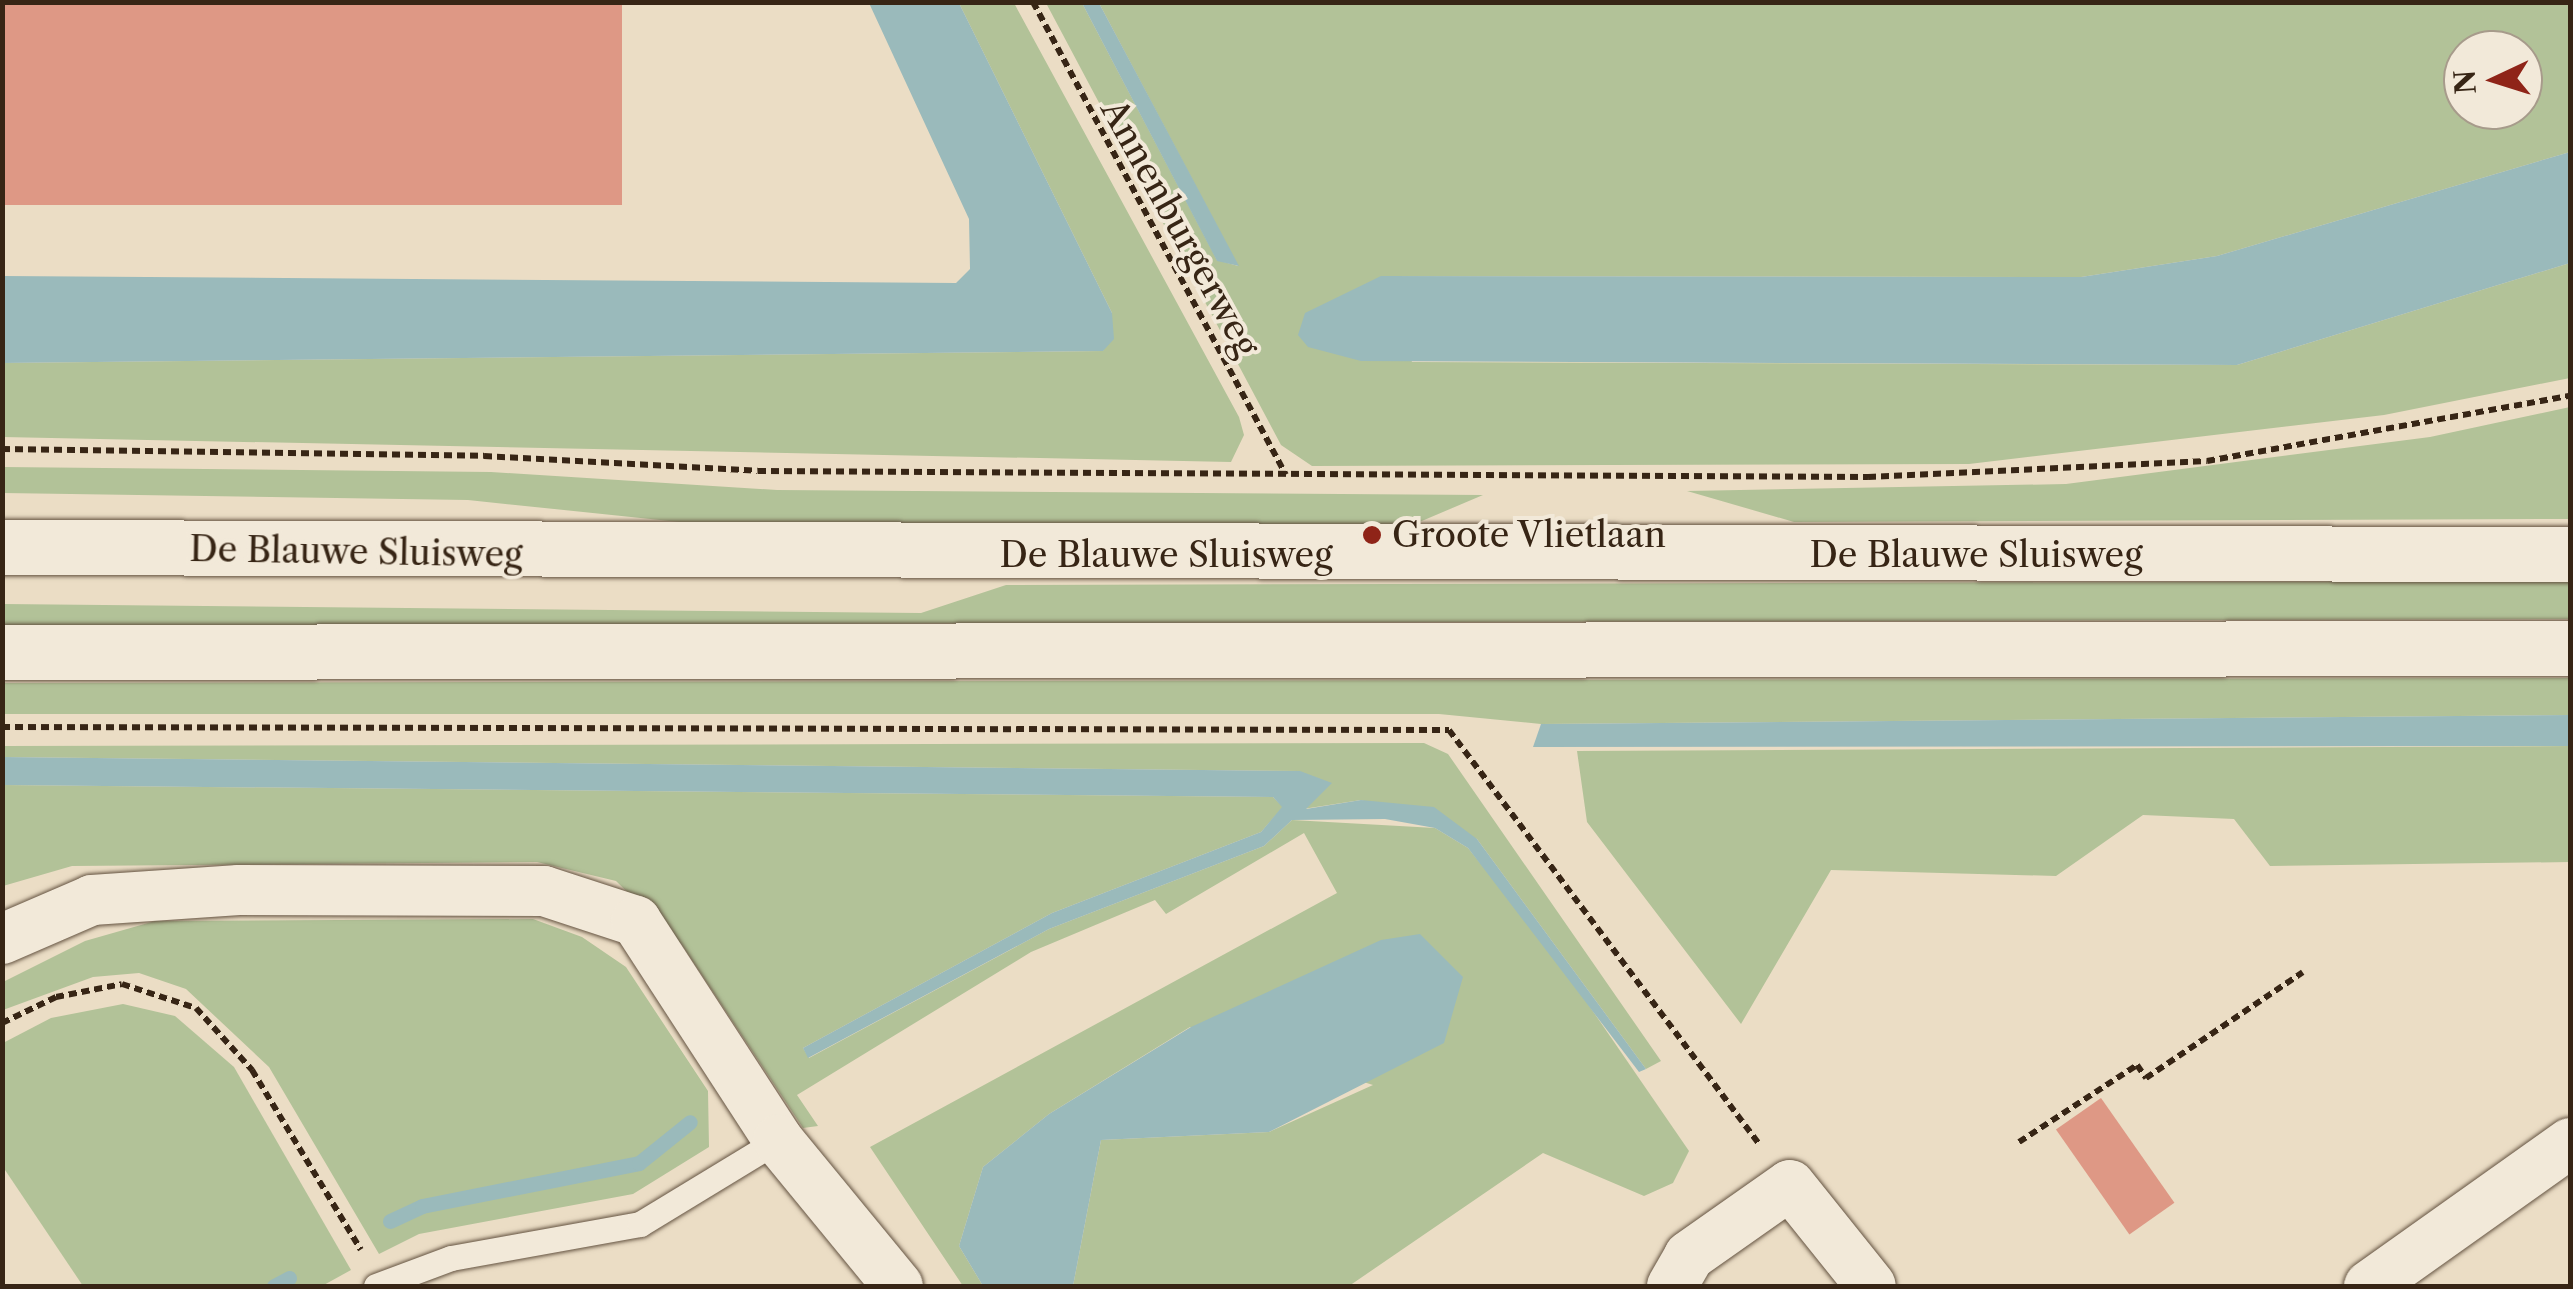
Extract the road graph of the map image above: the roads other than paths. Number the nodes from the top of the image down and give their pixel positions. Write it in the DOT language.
graph roads {
  1 [pos="2,547"];
  2 [pos="2570,554"];
  3 [pos="2570,648"];
  4 [pos="2,652"];
  5 [pos="2,940"];
  6 [pos="778,1140"];
  7 [pos="2570,1143"];
  8 [pos="379,1285"];
  9 [pos="898,1286"];
  10 [pos="1672,1286"];
  11 [pos="1871,1286"];
  12 [pos="2369,1286"];
  1 -- 2 [label="main road, De Blauwe Sluisweg"];
  3 -- 4 [label="main road"];
  5 -- 6 [label="street"];
  6 -- 8 [label="lane"];
  6 -- 9 [label="street"];
  7 -- 12 [label="street"];
  10 -- 11 [label="street"];
}
